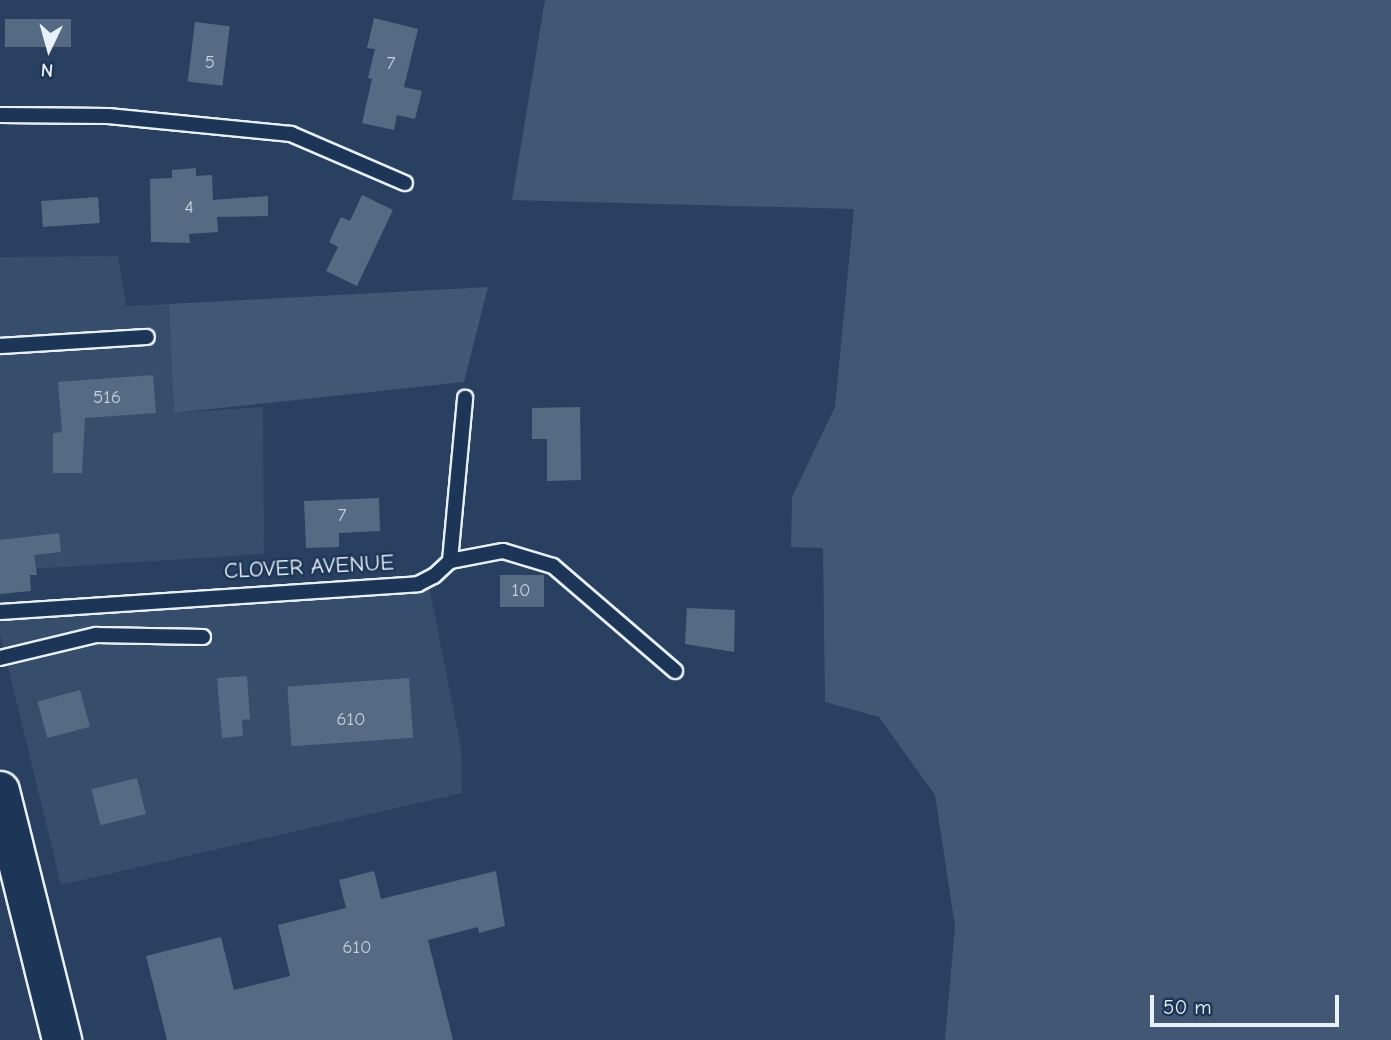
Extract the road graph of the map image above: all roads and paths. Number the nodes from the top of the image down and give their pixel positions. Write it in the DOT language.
graph roads {
  1 [pos="0,115"];
  2 [pos="405,183"];
  3 [pos="147,337"];
  4 [pos="0,346"];
  5 [pos="465,398"];
  6 [pos="450,561"];
  7 [pos="0,612"];
  8 [pos="203,637"];
  9 [pos="0,658"];
  10 [pos="675,671"];
  11 [pos="0,791"];
  12 [pos="62,1040"];
  1 -- 2 [label="lane"];
  3 -- 4 [label="lane"];
  5 -- 6 [label="lane"];
  6 -- 7 [label="lane, CLOVER AVENUE"];
  6 -- 10 [label="lane"];
  8 -- 9 [label="lane"];
  11 -- 12 [label="street"];
}
